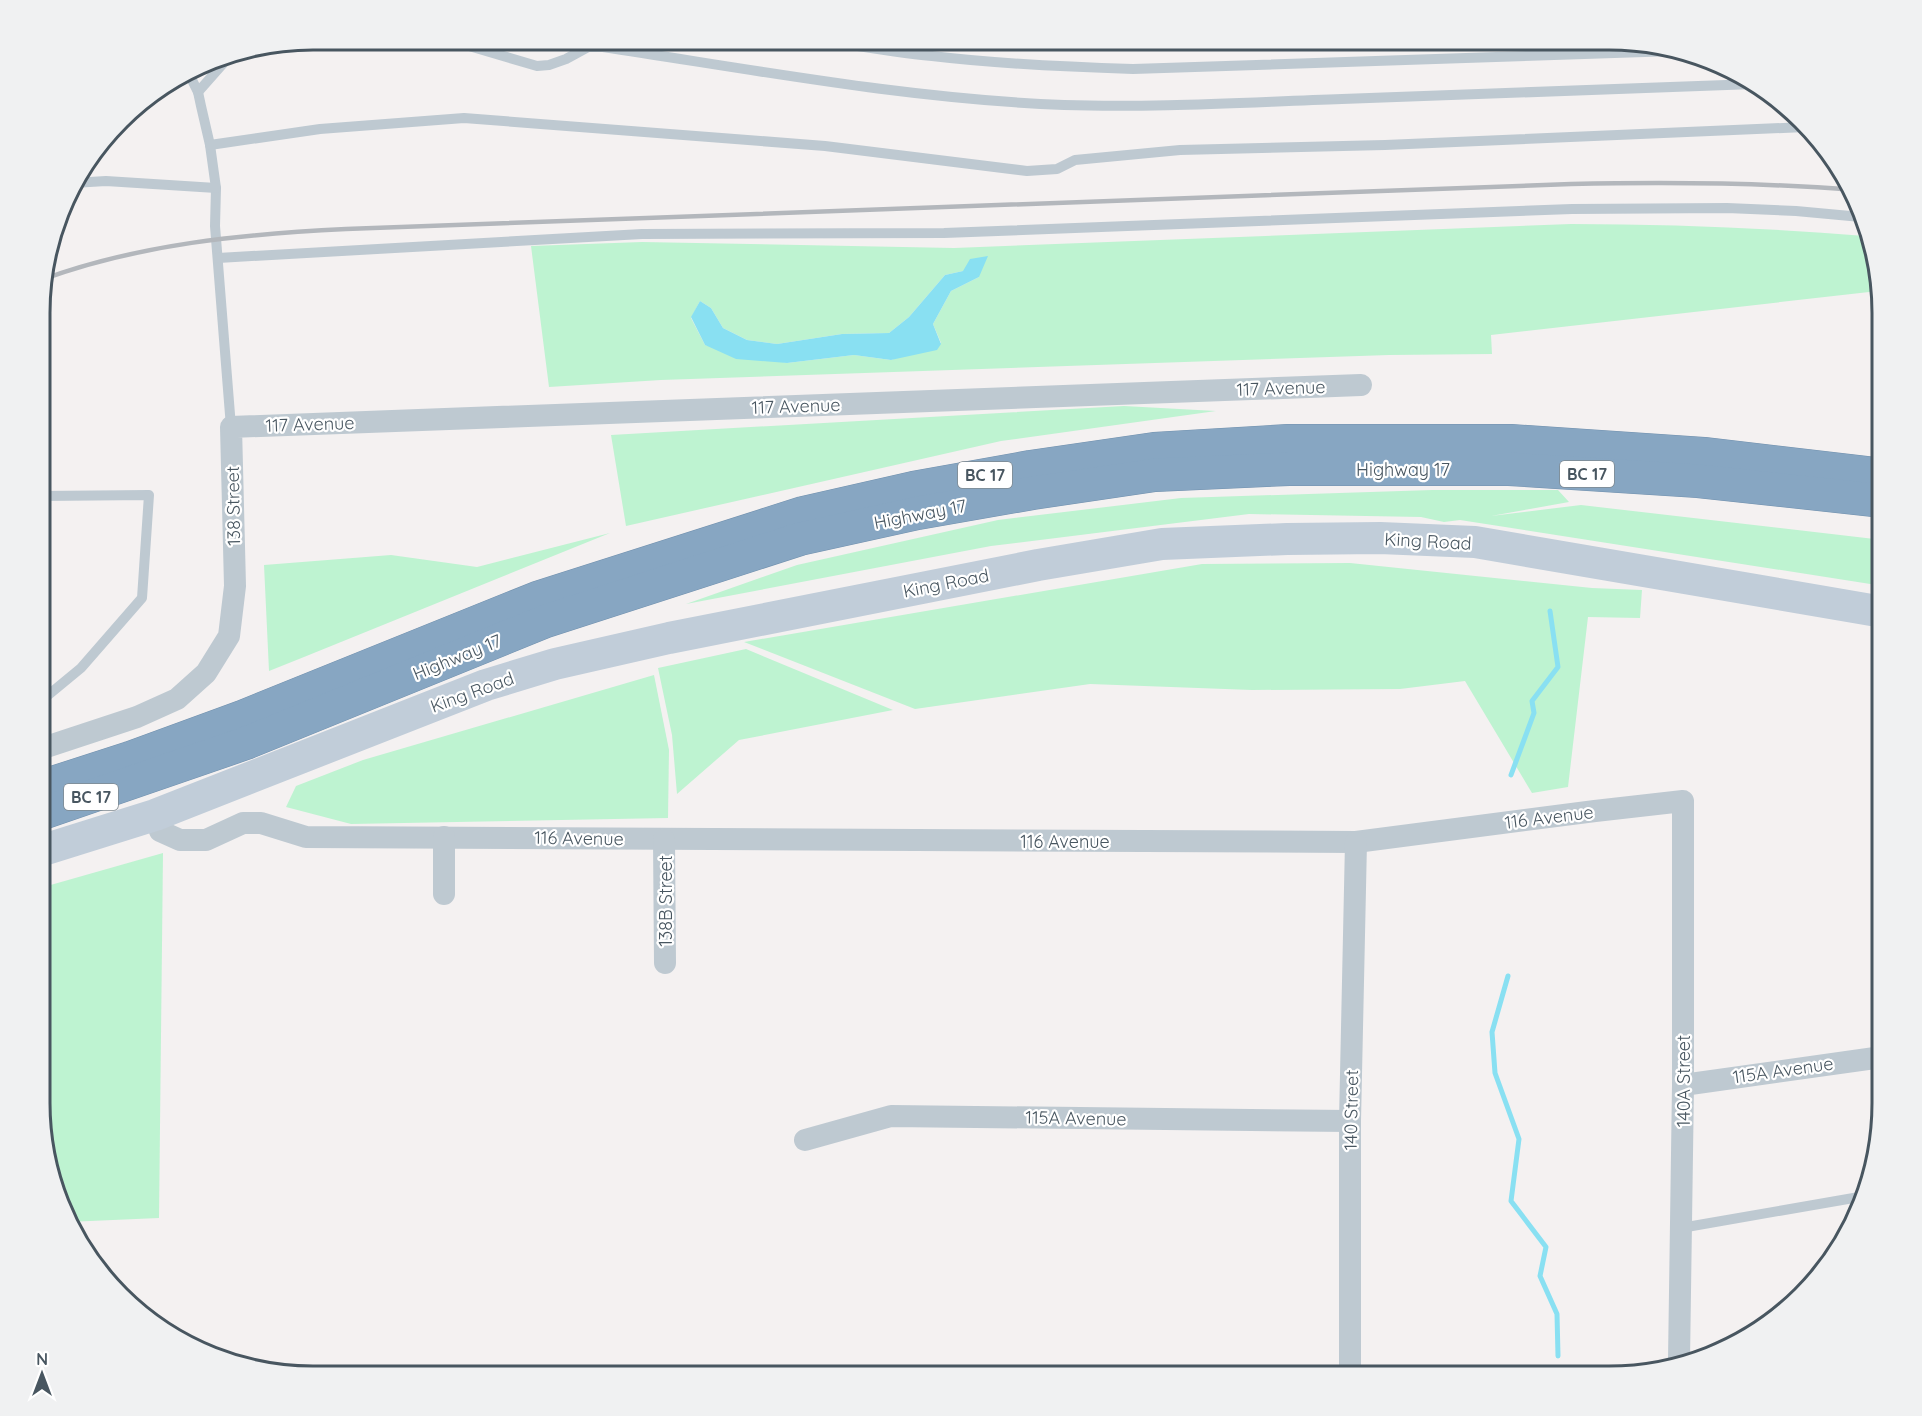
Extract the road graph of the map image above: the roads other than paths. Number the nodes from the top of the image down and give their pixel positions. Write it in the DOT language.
graph roads {
  1 [pos="479,49"];
  2 [pos="585,49"];
  3 [pos="617,49"];
  4 [pos="882,49"];
  5 [pos="1643,52"];
  6 [pos="221,66"];
  7 [pos="192,79"];
  8 [pos="1740,84"];
  9 [pos="198,92"];
  10 [pos="1795,127"];
  11 [pos="210,145"];
  12 [pos="84,182"];
  13 [pos="216,188"];
  14 [pos="1854,216"];
  15 [pos="218,258"];
  16 [pos="1361,385"];
  17 [pos="231,427"];
  18 [pos="1872,474"];
  19 [pos="50,496"];
  20 [pos="1872,500"];
  21 [pos="1872,610"];
  22 [pos="50,692"];
  23 [pos="50,746"];
  24 [pos="50,784"];
  25 [pos="1683,801"];
  26 [pos="50,811"];
  27 [pos="155,815"];
  28 [pos="444,837"];
  29 [pos="664,840"];
  30 [pos="1356,842"];
  31 [pos="50,848"];
  32 [pos="444,894"];
  33 [pos="665,963"];
  34 [pos="1872,1058"];
  35 [pos="1683,1085"];
  36 [pos="1350,1121"];
  37 [pos="805,1140"];
  38 [pos="1854,1199"];
  39 [pos="1681,1228"];
  40 [pos="1679,1357"];
  41 [pos="1350,1366"];
  1 -- 2 [label="lane"];
  3 -- 8 [label="lane"];
  4 -- 5 [label="lane"];
  6 -- 9 [label="lane"];
  7 -- 9 [label="lane"];
  9 -- 11 [label="lane"];
  10 -- 11 [label="lane"];
  11 -- 13 [label="lane"];
  12 -- 13 [label="lane"];
  13 -- 15 [label="lane"];
  14 -- 15 [label="lane"];
  15 -- 17 [label="lane"];
  16 -- 17 [label="street, 117 Avenue"];
  17 -- 23 [label="street, 138 Street"];
  18 -- 24 [label="highway, Highway 17 / BC 17"];
  19 -- 22 [label="lane"];
  20 -- 26 [label="highway, Highway 17 / BC 17"];
  21 -- 27 [label="street, King Road"];
  25 -- 30 [label="street, 116 Avenue"];
  25 -- 35 [label="street, 140A Street"];
  27 -- 28 [label="street, 116 Avenue"];
  27 -- 31 [label="street, King Road"];
  28 -- 29 [label="street, 116 Avenue"];
  28 -- 32 [label="street"];
  29 -- 30 [label="street, 116 Avenue"];
  29 -- 33 [label="street, 138B Street"];
  30 -- 36 [label="street, 140 Street"];
  34 -- 35 [label="street, 115A Avenue"];
  35 -- 39 [label="street, 140A Street"];
  36 -- 37 [label="street, 115A Avenue"];
  36 -- 41 [label="street, 140 Street"];
  38 -- 39 [label="lane"];
  39 -- 40 [label="street, 140A Street"];
}
